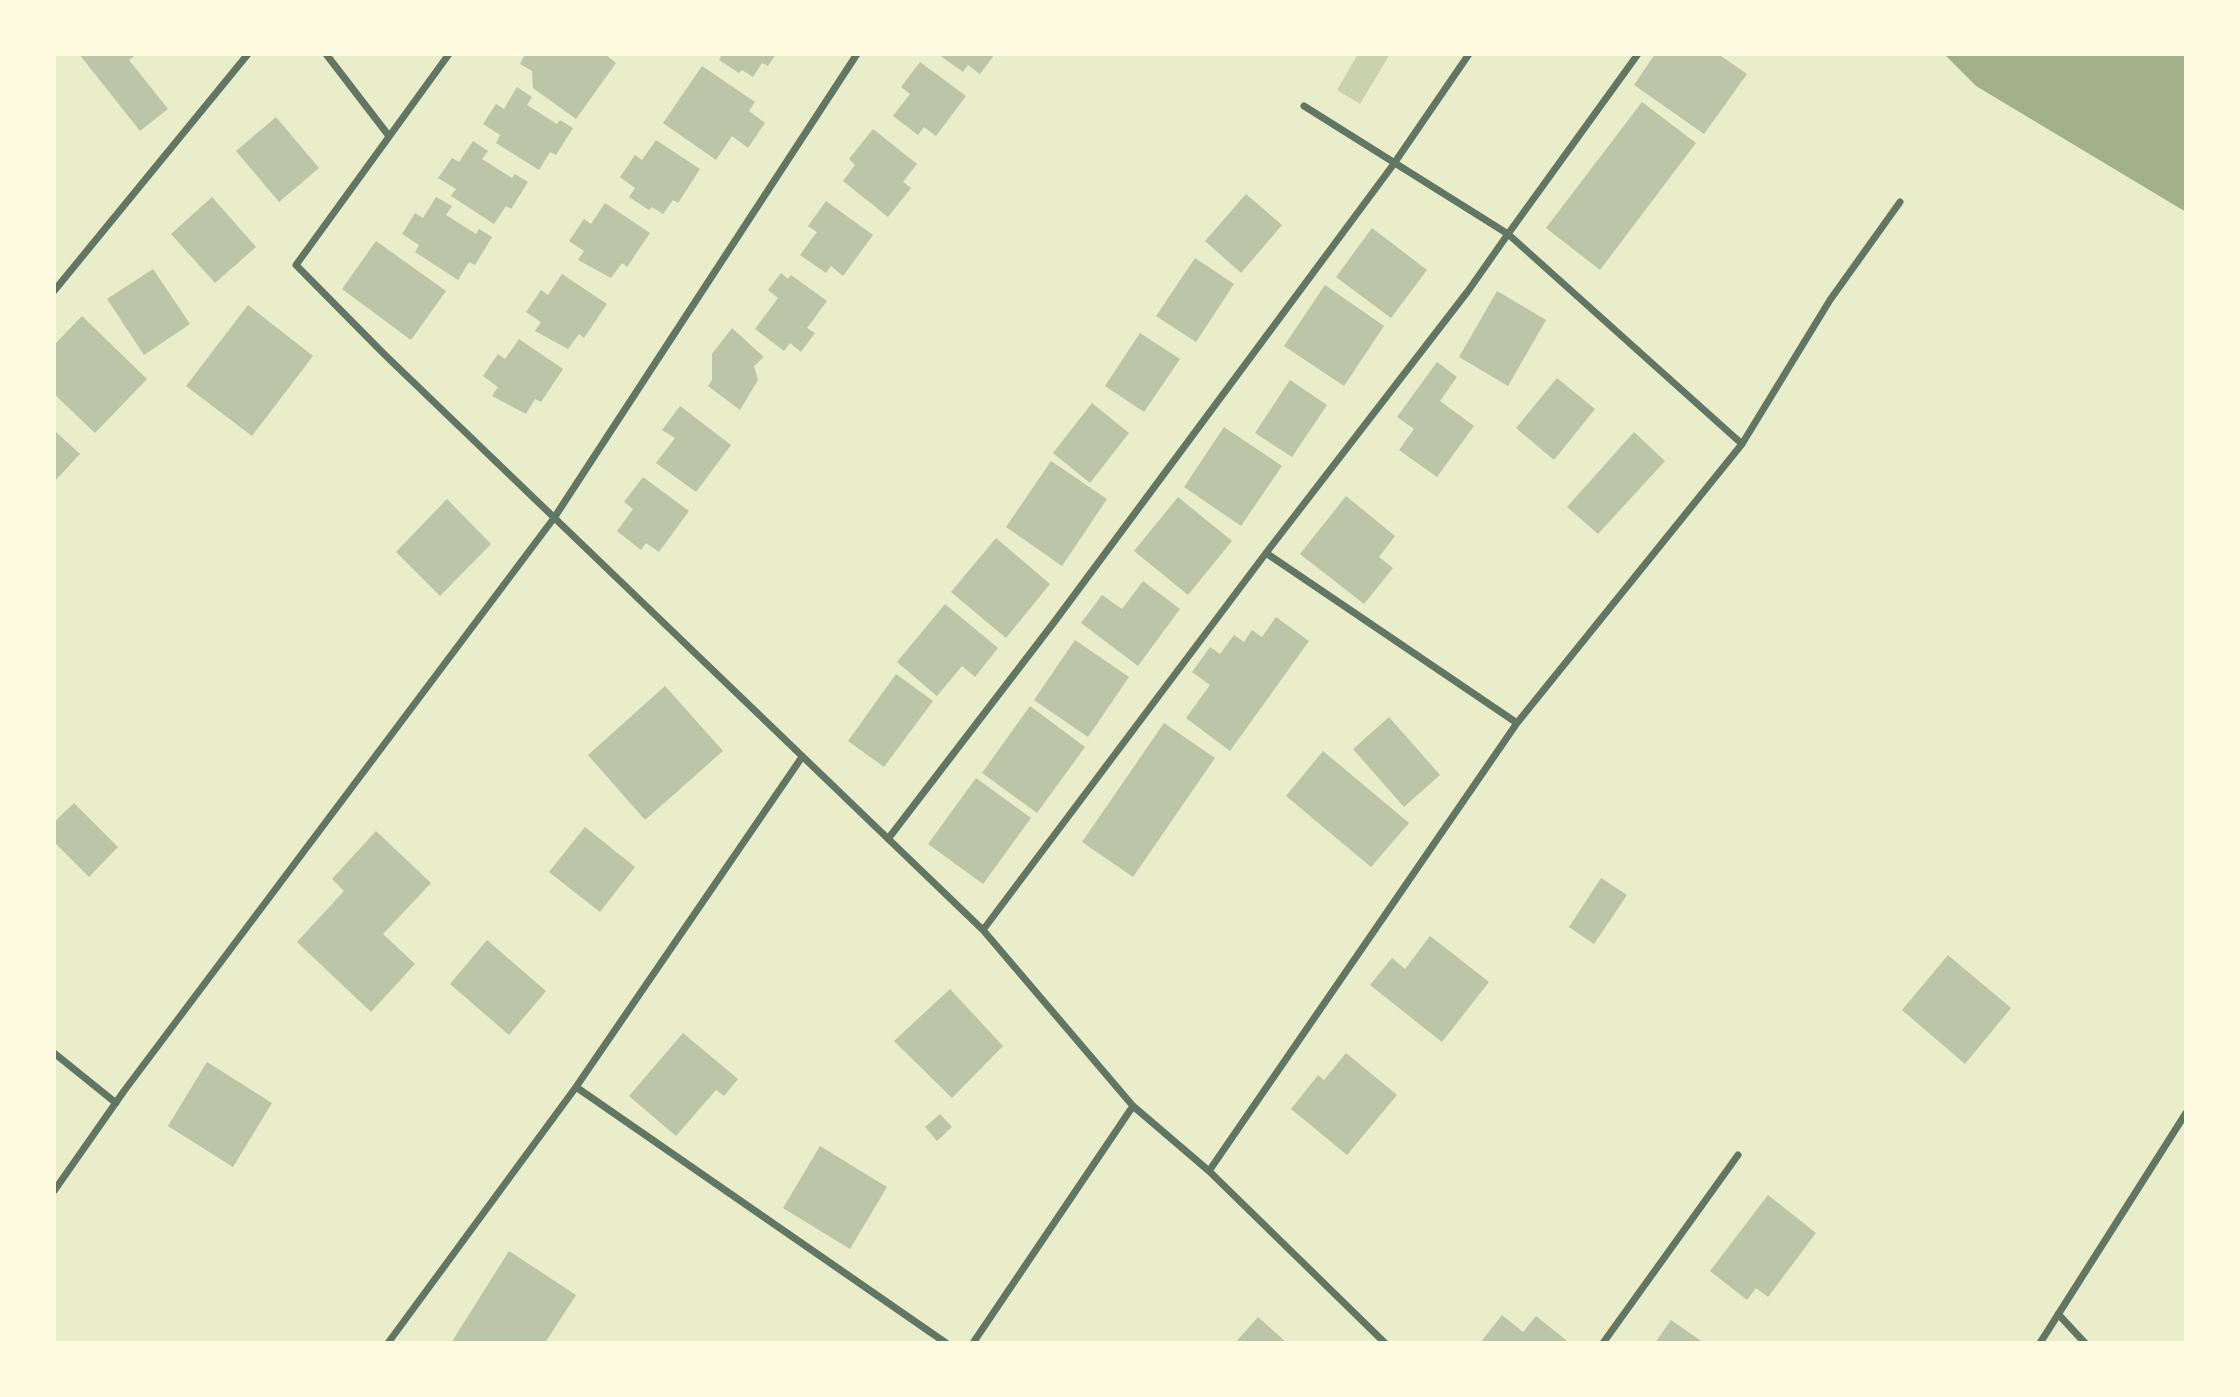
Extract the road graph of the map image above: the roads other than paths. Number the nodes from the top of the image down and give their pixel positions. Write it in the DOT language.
graph roads {
  1 [pos="248,54"];
  2 [pos="326,54"];
  3 [pos="449,54"];
  4 [pos="857,54"];
  5 [pos="1469,54"];
  6 [pos="1638,54"];
  7 [pos="1304,106"];
  8 [pos="389,136"];
  9 [pos="1393,165"];
  10 [pos="1900,202"];
  11 [pos="1508,234"];
  12 [pos="54,290"];
  13 [pos="1742,444"];
  14 [pos="554,518"];
  15 [pos="1266,553"];
  16 [pos="1517,723"];
  17 [pos="802,757"];
  18 [pos="888,839"];
  19 [pos="982,930"];
  20 [pos="54,1053"];
  21 [pos="576,1087"];
  22 [pos="116,1103"];
  23 [pos="1133,1106"];
  24 [pos="2186,1113"];
  25 [pos="1738,1155"];
  26 [pos="1209,1171"];
  27 [pos="54,1191"];
  28 [pos="2058,1314"];
  29 [pos="387,1343"];
  30 [pos="946,1343"];
  31 [pos="973,1343"];
  32 [pos="1385,1343"];
  33 [pos="1603,1343"];
  34 [pos="2039,1343"];
  35 [pos="2085,1343"];
  1 -- 12 [label="street"];
  2 -- 8 [label="street"];
  3 -- 8 [label="street"];
  4 -- 14 [label="street"];
  5 -- 9 [label="street"];
  6 -- 11 [label="street"];
  7 -- 9 [label="street"];
  8 -- 14 [label="street"];
  9 -- 11 [label="street"];
  9 -- 18 [label="street"];
  10 -- 13 [label="street"];
  11 -- 13 [label="street"];
  11 -- 15 [label="street"];
  13 -- 16 [label="street"];
  14 -- 17 [label="street"];
  14 -- 22 [label="street"];
  15 -- 16 [label="street"];
  15 -- 19 [label="street"];
  16 -- 26 [label="street"];
  17 -- 18 [label="street"];
  17 -- 21 [label="street"];
  18 -- 19 [label="street"];
  19 -- 23 [label="street"];
  20 -- 22 [label="street"];
  21 -- 29 [label="street"];
  21 -- 30 [label="street"];
  22 -- 27 [label="street"];
  23 -- 26 [label="street"];
  23 -- 31 [label="street"];
  24 -- 28 [label="street"];
  25 -- 33 [label="street"];
  26 -- 32 [label="street"];
  28 -- 34 [label="street"];
  28 -- 35 [label="street"];
}
